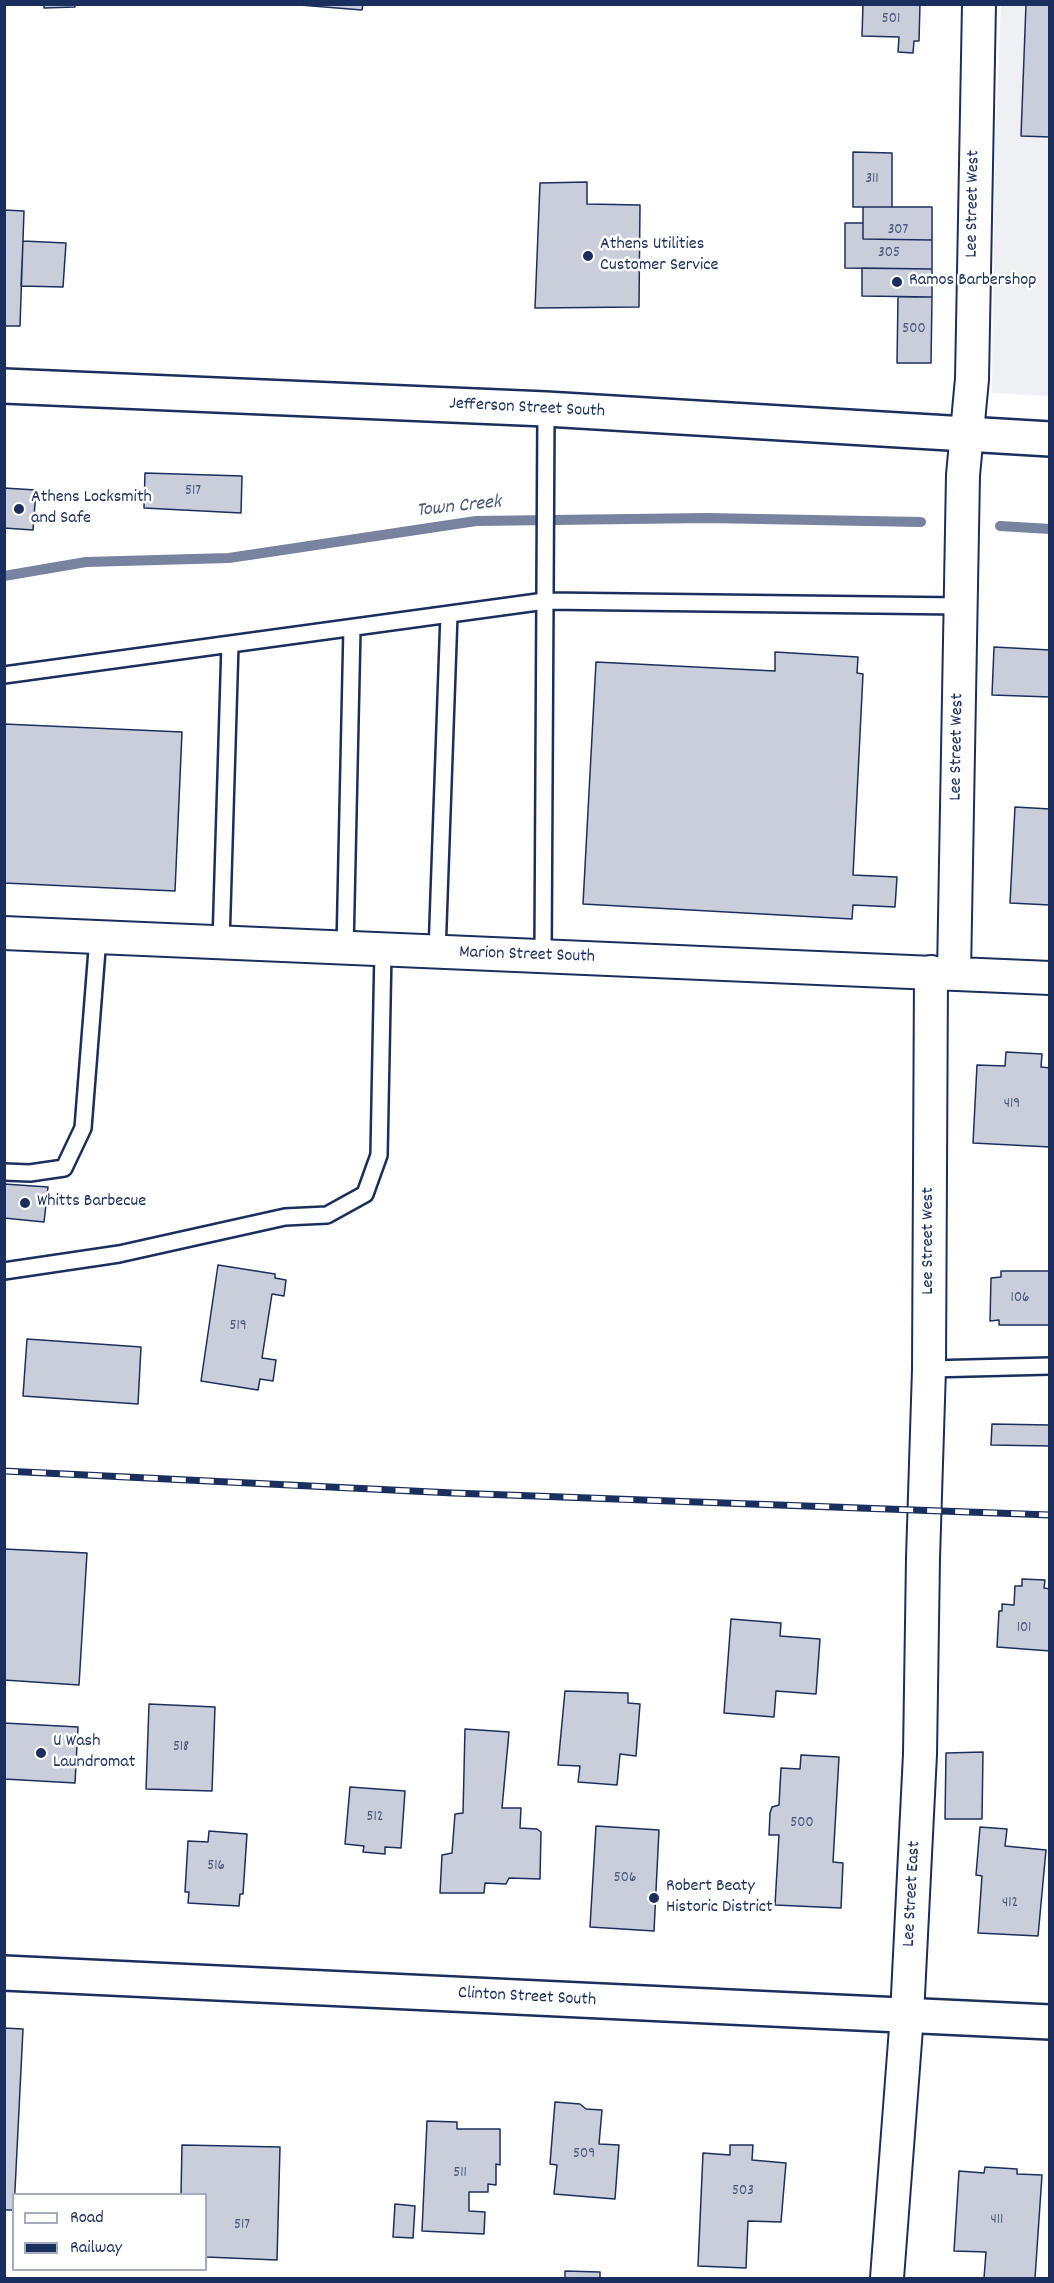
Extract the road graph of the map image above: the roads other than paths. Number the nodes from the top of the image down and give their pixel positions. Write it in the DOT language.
graph roads {
  1 [pos="979,4"];
  2 [pos="4,386"];
  3 [pos="546,409"];
  4 [pos="968,435"];
  5 [pos="1050,439"];
  6 [pos="545,601"];
  7 [pos="960,606"];
  8 [pos="449,614"];
  9 [pos="352,628"];
  10 [pos="230,644"];
  11 [pos="4,675"];
  12 [pos="4,933"];
  13 [pos="98,937"];
  14 [pos="221,943"];
  15 [pos="345,949"];
  16 [pos="383,951"];
  17 [pos="437,953"];
  18 [pos="543,957"];
  19 [pos="942,973"];
  20 [pos="1050,978"];
  21 [pos="4,1172"];
  22 [pos="4,1272"];
  23 [pos="1050,1366"];
  24 [pos="929,1369"];
  25 [pos="925,1510"];
  26 [pos="4,1973"];
  27 [pos="907,2015"];
  28 [pos="1050,2022"];
  29 [pos="887,2278"];
  1 -- 4 [label="street, Lee Street West"];
  2 -- 3 [label="main road, Jefferson Street South"];
  3 -- 4 [label="main road, Jefferson Street South"];
  3 -- 6 [label="lane"];
  4 -- 5 [label="main road, Jefferson Street South"];
  4 -- 7 [label="street, Lee Street West"];
  6 -- 7 [label="lane"];
  6 -- 8 [label="lane"];
  6 -- 18 [label="lane"];
  7 -- 19 [label="street, Lee Street West"];
  8 -- 9 [label="lane"];
  8 -- 17 [label="lane"];
  9 -- 10 [label="lane"];
  9 -- 15 [label="lane"];
  10 -- 11 [label="lane"];
  10 -- 14 [label="lane"];
  12 -- 13 [label="street, Marion Street South"];
  13 -- 14 [label="street, Marion Street South"];
  13 -- 21 [label="lane"];
  14 -- 15 [label="street, Marion Street South"];
  15 -- 16 [label="street, Marion Street South"];
  16 -- 17 [label="street, Marion Street South"];
  16 -- 22 [label="lane"];
  17 -- 18 [label="street, Marion Street South"];
  18 -- 19 [label="street, Marion Street South"];
  19 -- 20 [label="street, Marion Street South"];
  19 -- 24 [label="street, Lee Street West"];
  23 -- 24 [label="lane"];
  24 -- 25 [label="street, Lee Street West"];
  25 -- 27 [label="street, Lee Street East"];
  26 -- 27 [label="main road, Clinton Street South"];
  27 -- 28 [label="main road, Clinton Street South"];
  27 -- 29 [label="street, Lee Street East"];
}
